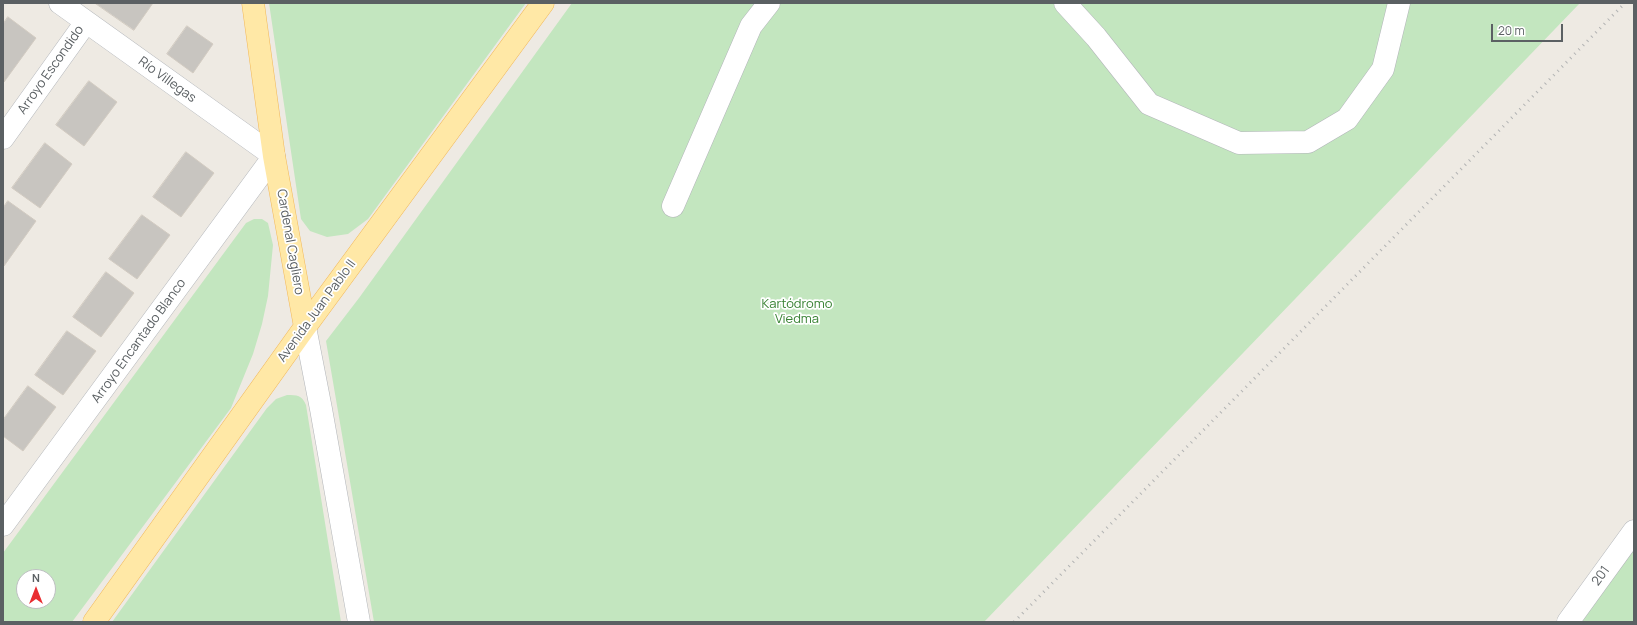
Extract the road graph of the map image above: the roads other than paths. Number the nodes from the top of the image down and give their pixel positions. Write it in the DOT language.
graph roads {
  1 [pos="60,3"];
  2 [pos="253,3"];
  3 [pos="543,3"];
  4 [pos="769,3"];
  5 [pos="1065,3"];
  6 [pos="1399,3"];
  7 [pos="86,22"];
  8 [pos="3,138"];
  9 [pos="274,156"];
  10 [pos="673,206"];
  11 [pos="304,328"];
  12 [pos="3,525"];
  13 [pos="1634,531"];
  14 [pos="94,622"];
  15 [pos="359,622"];
  16 [pos="1568,622"];
  1 -- 7 [label="street, Río Villegas"];
  2 -- 9 [label="main road, Cardenal Cagliero"];
  3 -- 11 [label="main road, Avenida Juan Pablo II"];
  4 -- 10 [label="street"];
  5 -- 6 [label="street"];
  7 -- 8 [label="street, Arroyo Escondido"];
  7 -- 9 [label="street, Río Villegas"];
  9 -- 11 [label="main road, Cardenal Cagliero"];
  9 -- 12 [label="street, Arroyo Encantado Blanco"];
  11 -- 14 [label="main road, Avenida Juan Pablo II"];
  11 -- 15 [label="street, Cardenal Cagliero"];
  13 -- 16 [label="street, 201"];
}
